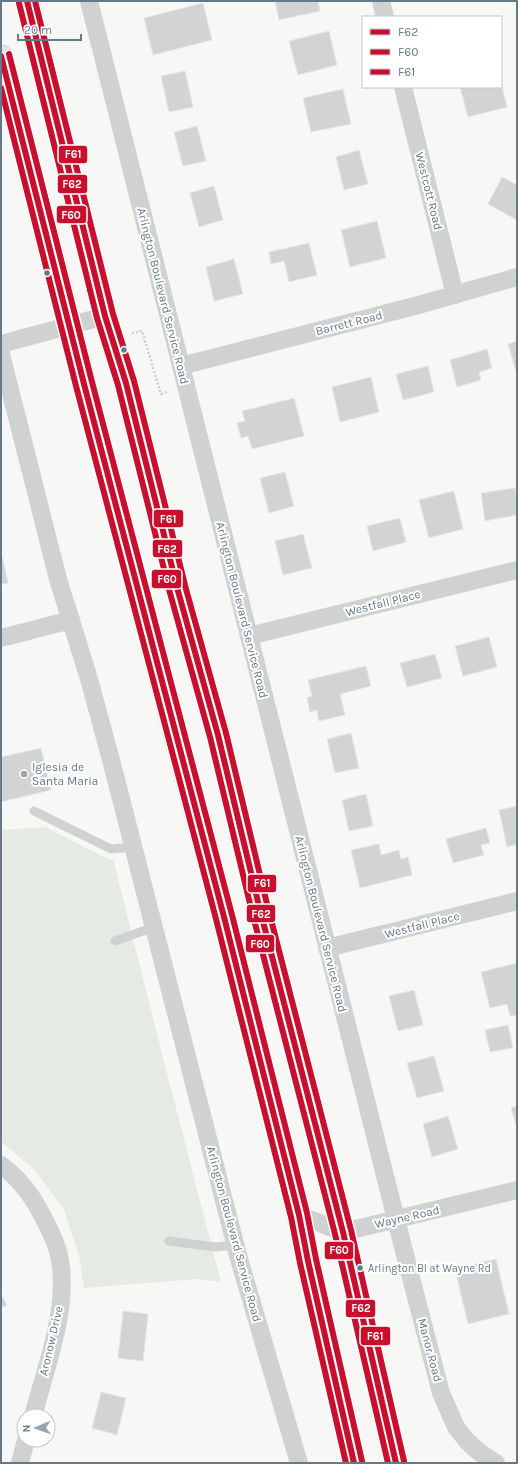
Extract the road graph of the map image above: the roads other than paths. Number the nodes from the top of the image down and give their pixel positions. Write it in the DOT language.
graph roads {
  1 [pos="27,1"];
  2 [pos="88,1"];
  3 [pos="382,1"];
  4 [pos="386,16"];
  5 [pos="1,56"];
  6 [pos="403,88"];
  7 [pos="517,277"];
  8 [pos="455,295"];
  9 [pos="105,316"];
  10 [pos="70,325"];
  11 [pos="1,344"];
  12 [pos="1,354"];
  13 [pos="181,366"];
  14 [pos="517,570"];
  15 [pos="71,620"];
  16 [pos="249,636"];
  17 [pos="1,638"];
  18 [pos="34,810"];
  19 [pos="134,848"];
  20 [pos="517,901"];
  21 [pos="154,927"];
  22 [pos="115,941"];
  23 [pos="327,948"];
  24 [pos="1,1165"];
  25 [pos="517,1190"];
  26 [pos="299,1215"];
  27 [pos="396,1219"];
  28 [pos="343,1232"];
  29 [pos="169,1242"];
  30 [pos="236,1246"];
  31 [pos="35,1408"];
  32 [pos="24,1448"];
  33 [pos="20,1463"];
  34 [pos="299,1463"];
  35 [pos="354,1463"];
  36 [pos="396,1463"];
  37 [pos="496,1463"];
  1 -- 9 [label="highway"];
  2 -- 13 [label="street, Arlington Boulevard Service Road"];
  3 -- 4 [label="street"];
  5 -- 10 [label="highway"];
  6 -- 8 [label="street, Westcott Road"];
  7 -- 8 [label="street, Barrett Road"];
  8 -- 13 [label="street, Barrett Road"];
  9 -- 10 [label="street"];
  9 -- 28 [label="highway"];
  10 -- 11 [label="street"];
  10 -- 26 [label="highway"];
  12 -- 15 [label="street, Arlington Boulevard Service Road"];
  13 -- 16 [label="street, Arlington Boulevard Service Road"];
  14 -- 16 [label="street, Westfall Place"];
  15 -- 17 [label="street"];
  15 -- 19 [label="street, Arlington Boulevard Service Road"];
  16 -- 23 [label="street, Arlington Boulevard Service Road"];
  18 -- 19 [label="lane"];
  19 -- 21 [label="street, Arlington Boulevard Service Road"];
  20 -- 23 [label="street, Westfall Place"];
  21 -- 22 [label="lane"];
  21 -- 30 [label="street, Arlington Boulevard Service Road"];
  23 -- 27 [label="street, Arlington Boulevard Service Road"];
  24 -- 31 [label="street, Aronow Drive"];
  25 -- 27 [label="street, Wayne Road"];
  26 -- 28 [label="street"];
  26 -- 35 [label="highway"];
  27 -- 28 [label="street, Wayne Road"];
  27 -- 37 [label="street, Manor Road"];
  28 -- 36 [label="highway"];
  29 -- 30 [label="lane"];
  30 -- 34 [label="street, Arlington Boulevard Service Road"];
  32 -- 33 [label="street"];
}
